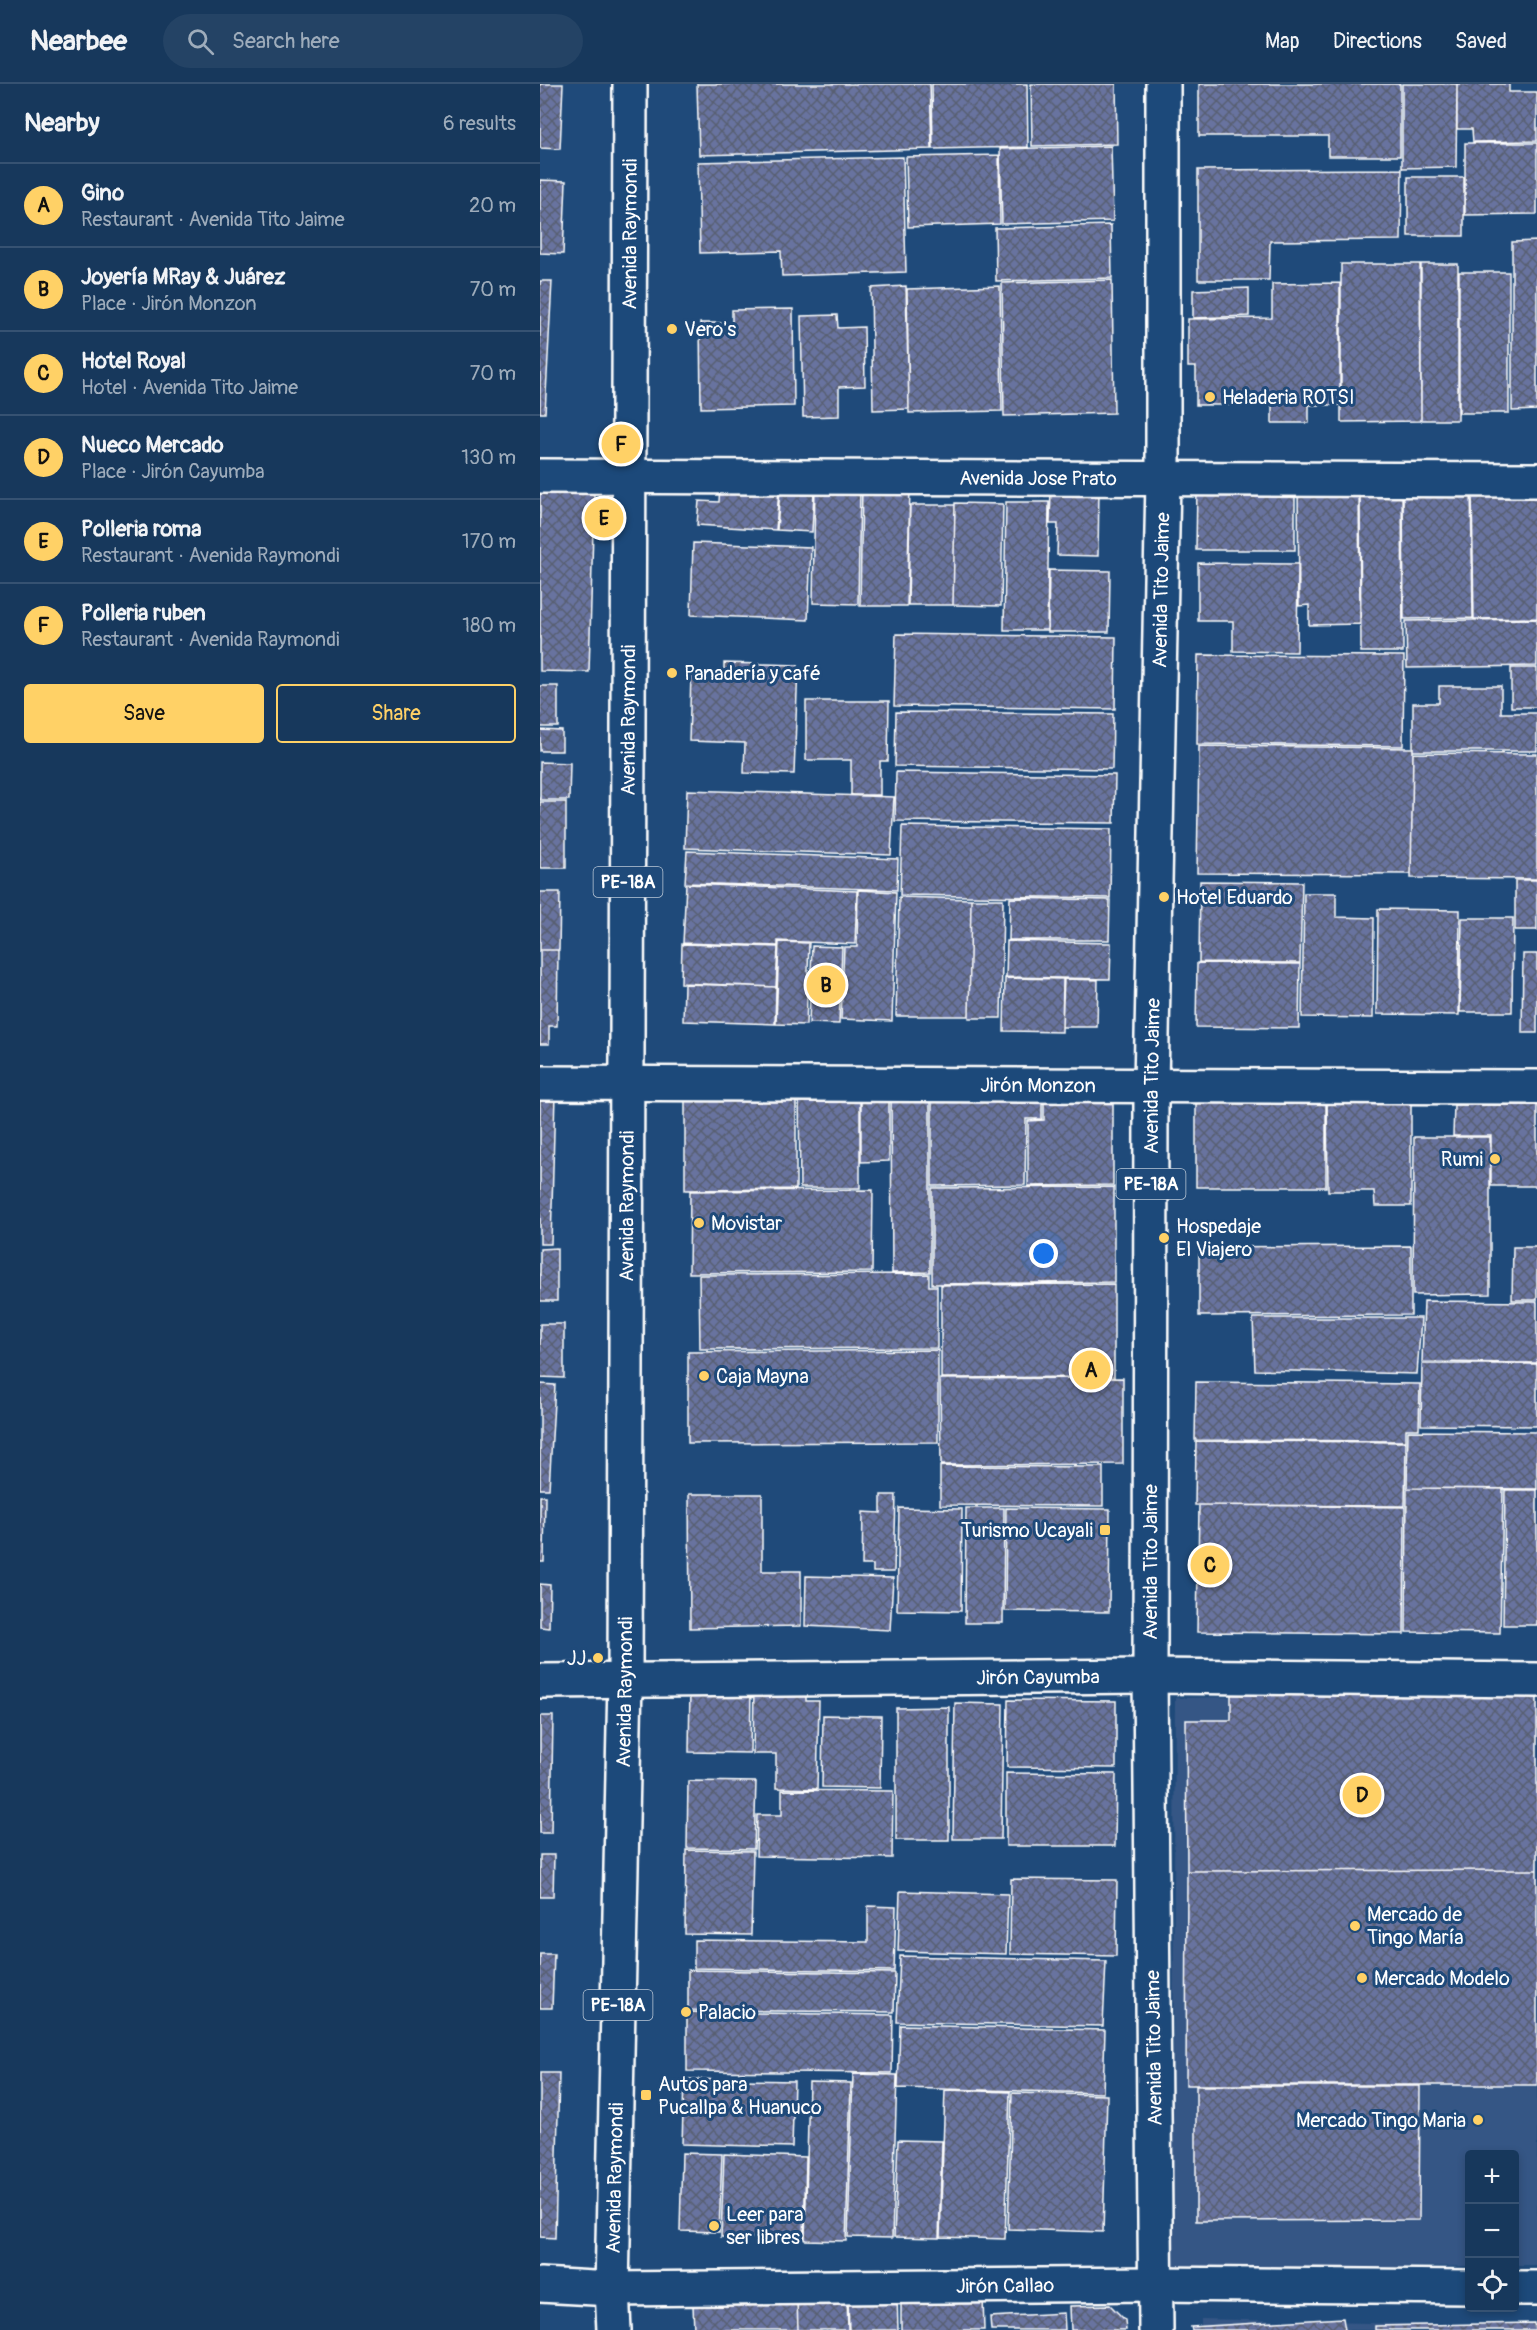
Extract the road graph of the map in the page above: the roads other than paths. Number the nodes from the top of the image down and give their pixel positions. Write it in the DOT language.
graph roads {
  1 [pos="630,84"];
  2 [pos="1162,84"];
  3 [pos="540,476"];
  4 [pos="629,476"];
  5 [pos="1163,479"];
  6 [pos="1537,480"];
  7 [pos="540,1083"];
  8 [pos="627,1084"];
  9 [pos="1151,1086"];
  10 [pos="1537,1087"];
  11 [pos="1150,1676"];
  12 [pos="625,1680"];
  13 [pos="1537,1680"];
  14 [pos="540,1681"];
  15 [pos="1156,2284"];
  16 [pos="540,2285"];
  17 [pos="1465,2287"];
  18 [pos="1519,2288"];
  19 [pos="1537,2288"];
  20 [pos="612,2289"];
  21 [pos="614,2330"];
  22 [pos="1156,2330"];
  1 -- 4 [label="main road, Avenida Raymondi / PE-18A"];
  2 -- 5 [label="main road, Avenida Tito Jaime / PE-18A"];
  3 -- 4 [label="main road, Avenida Jose Prato"];
  4 -- 5 [label="main road, Avenida Jose Prato"];
  4 -- 8 [label="main road, Avenida Raymondi / PE-18A"];
  5 -- 6 [label="main road, Avenida Jose Prato"];
  5 -- 9 [label="main road, Avenida Tito Jaime / PE-18A"];
  7 -- 8 [label="main road, Jirón Monzon"];
  8 -- 9 [label="main road, Jirón Monzon"];
  8 -- 12 [label="main road, Avenida Raymondi / PE-18A"];
  9 -- 10 [label="main road, Jirón Monzon"];
  9 -- 11 [label="main road, Avenida Tito Jaime / PE-18A"];
  11 -- 12 [label="main road, Jirón Cayumba"];
  11 -- 13 [label="main road, Jirón Cayumba"];
  11 -- 15 [label="main road, Avenida Tito Jaime / PE-18A"];
  12 -- 14 [label="main road, Jirón Cayumba"];
  12 -- 20 [label="main road, Avenida Raymondi / PE-18A"];
  15 -- 17 [label="main road, Jirón Callao"];
  15 -- 20 [label="main road, Jirón Callao"];
  15 -- 22 [label="main road, PE-18A"];
  16 -- 20 [label="main road, Jirón Callao"];
  18 -- 19 [label="main road"];
  20 -- 21 [label="main road, Avenida Raymondi / PE-18A"];
}
